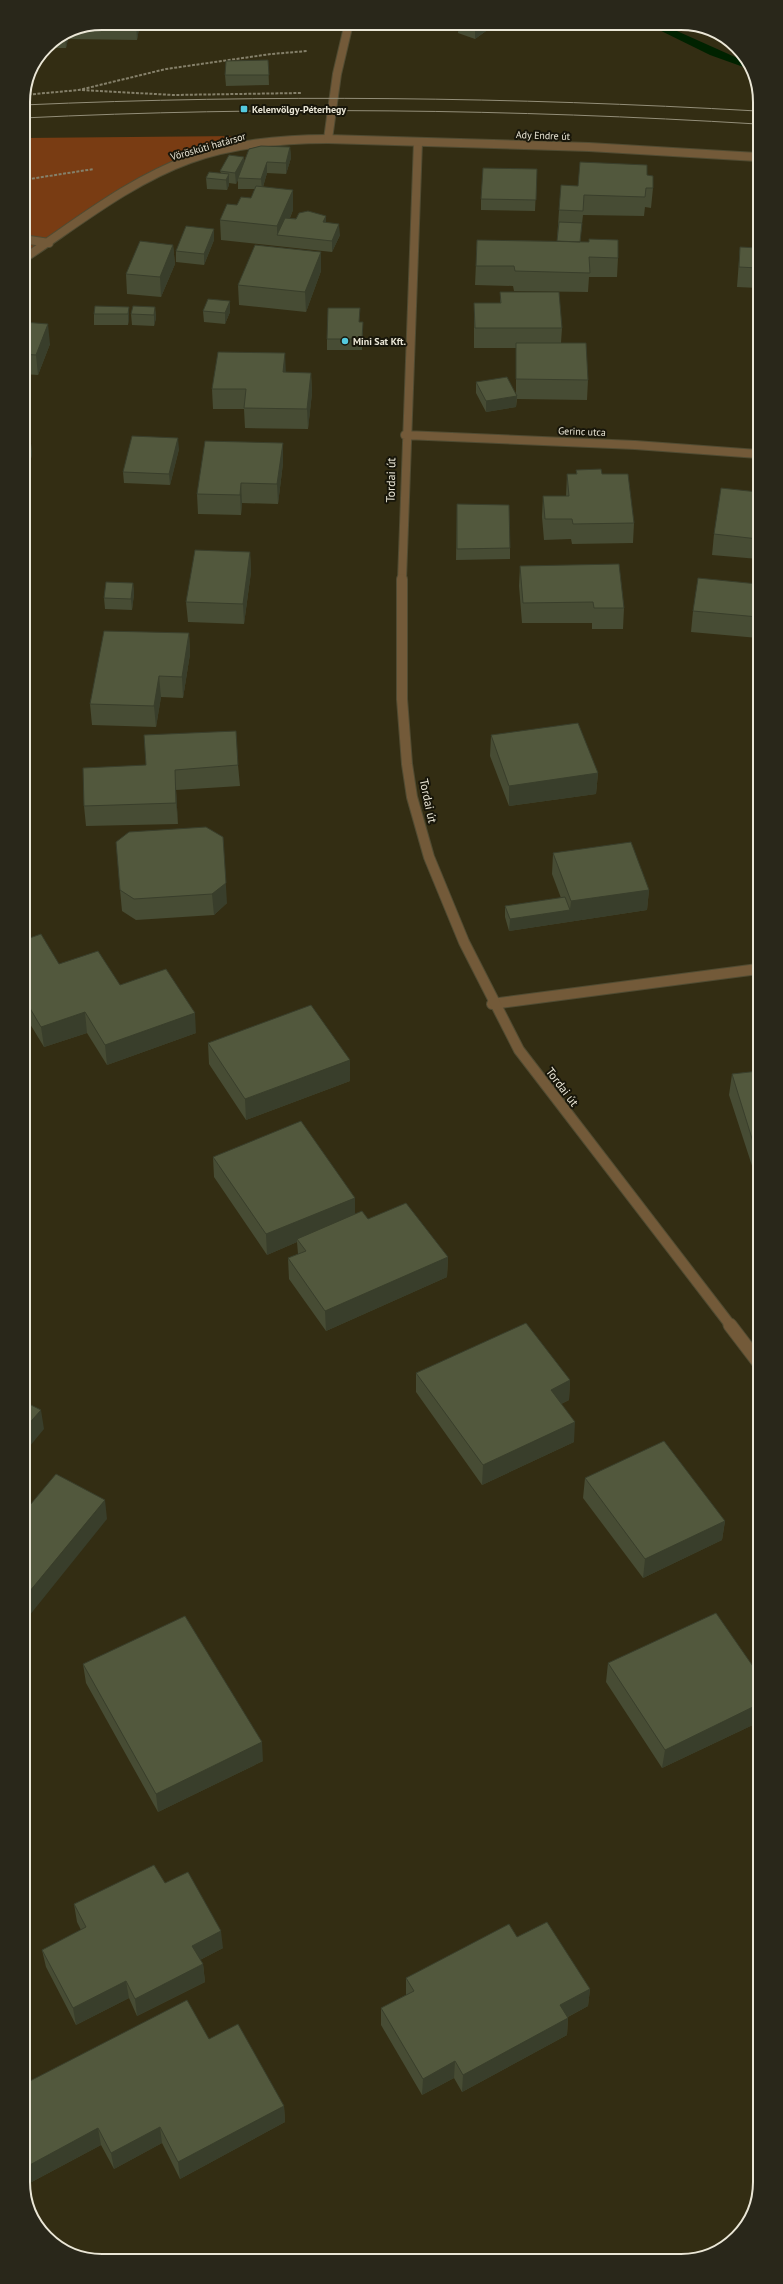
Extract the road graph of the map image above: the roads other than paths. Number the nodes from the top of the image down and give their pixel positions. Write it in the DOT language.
graph roads {
  1 [pos="347,30"];
  2 [pos="328,139"];
  3 [pos="418,142"];
  4 [pos="753,157"];
  5 [pos="30,240"];
  6 [pos="49,243"];
  7 [pos="30,255"];
  8 [pos="405,435"];
  9 [pos="753,454"];
  10 [pos="753,970"];
  11 [pos="492,1004"];
  12 [pos="753,1355"];
  1 -- 2 [label="street"];
  2 -- 3 [label="street, Ady Endre út"];
  2 -- 6 [label="street, Vöröskúti határsor"];
  3 -- 4 [label="street, Ady Endre út"];
  3 -- 8 [label="street, Tordai út"];
  5 -- 6 [label="street"];
  6 -- 7 [label="street, Vöröskúti határsor"];
  8 -- 9 [label="street, Gerinc utca"];
  8 -- 11 [label="street, Tordai út"];
  10 -- 11 [label="street"];
  11 -- 12 [label="street, Tordai út"];
}
